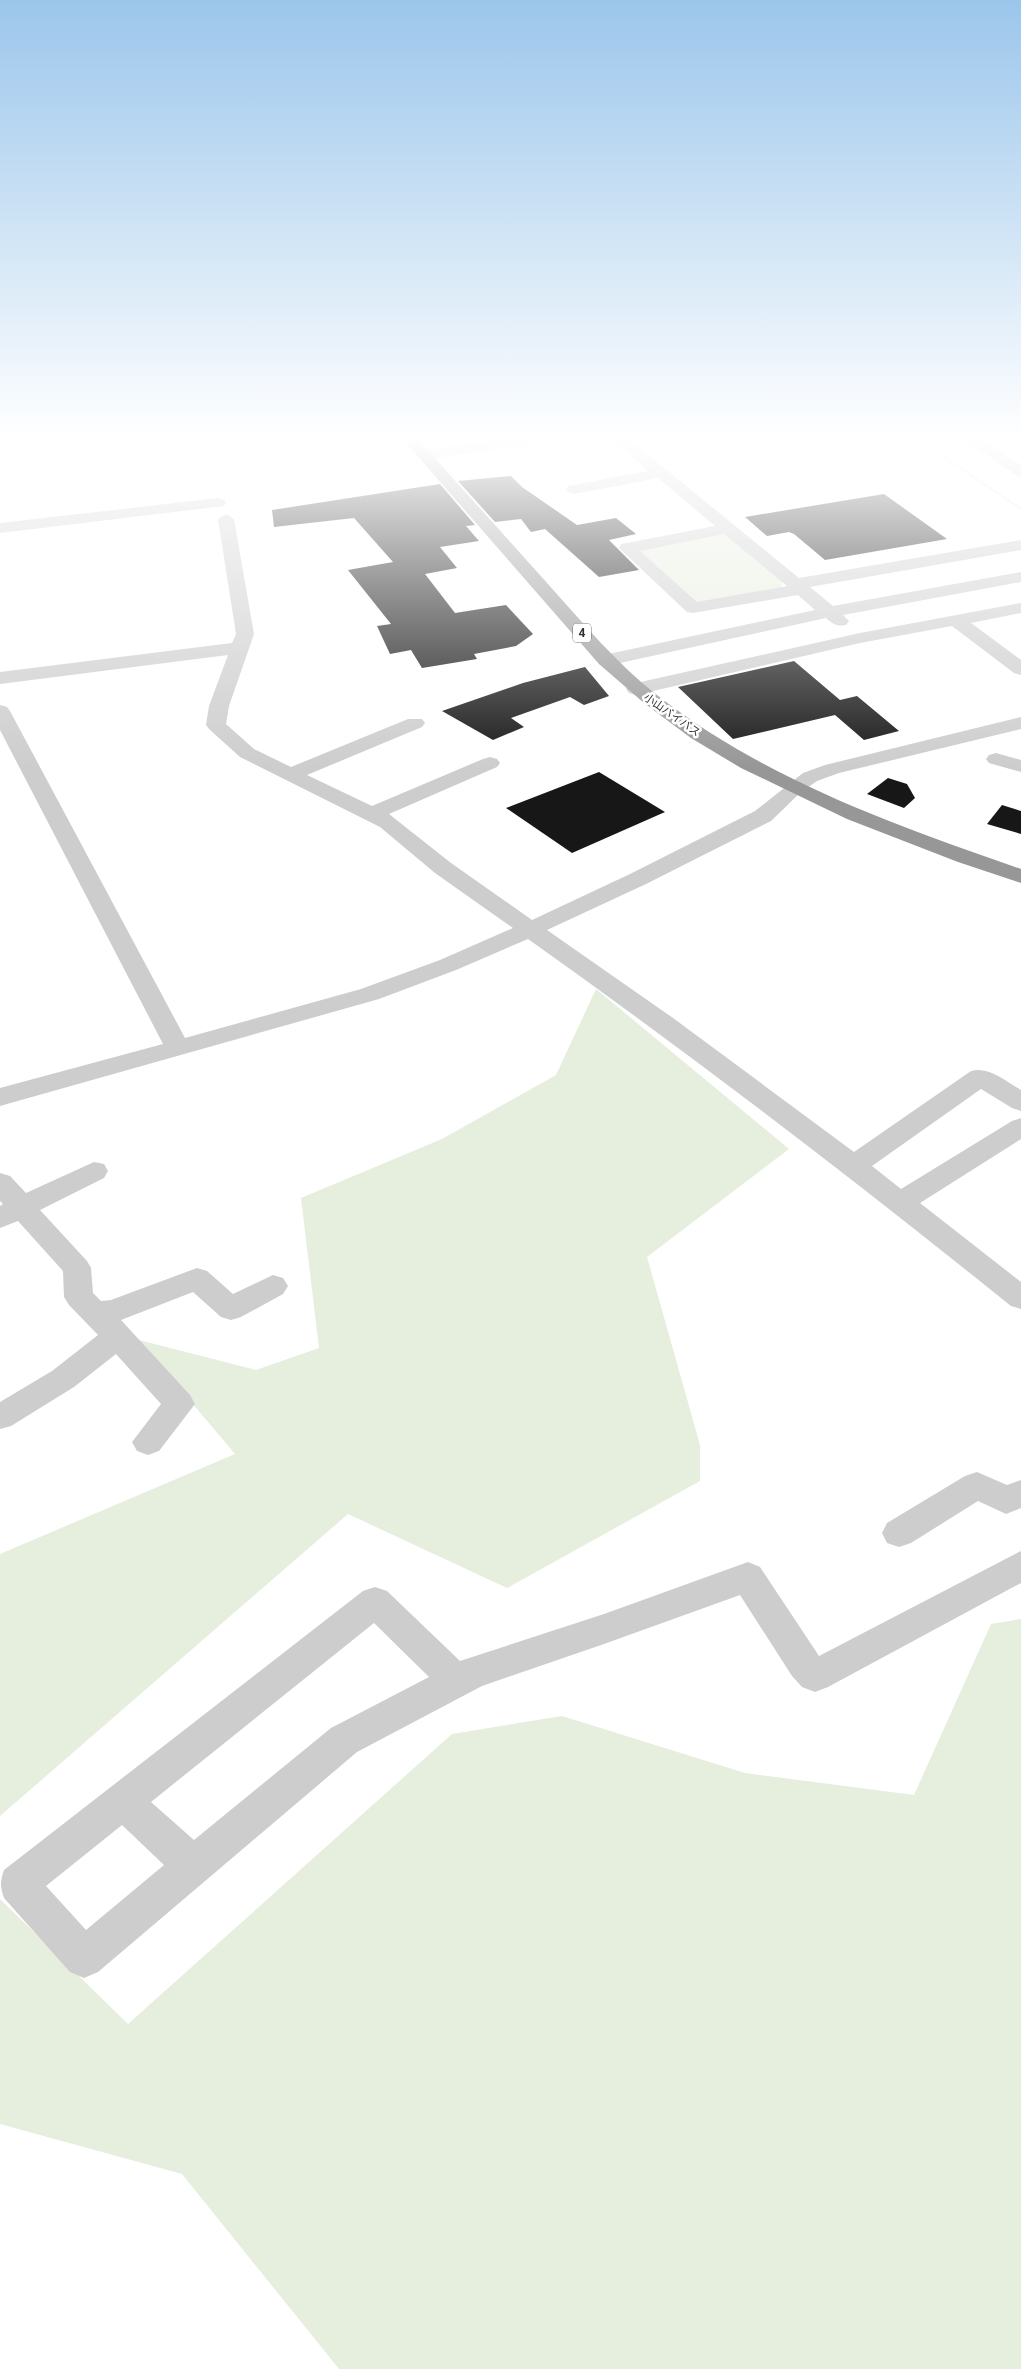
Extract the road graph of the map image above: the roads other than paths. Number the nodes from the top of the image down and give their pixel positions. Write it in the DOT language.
graph roads {
  1 [pos="229,547"];
  2 [pos="505,547"];
  3 [pos="634,547"];
  4 [pos="751,547"];
  5 [pos="1008,547"];
  6 [pos="1021,576"];
  7 [pos="800,586"];
  8 [pos="1021,608"];
  9 [pos="829,612"];
  10 [pos="957,620"];
  11 [pos="860,638"];
  12 [pos="240,648"];
  13 [pos="606,660"];
  14 [pos="1021,669"];
  15 [pos="0,678"];
  16 [pos="636,690"];
  17 [pos="0,712"];
  18 [pos="415,723"];
  19 [pos="1021,723"];
  20 [pos="996,759"];
  21 [pos="490,763"];
  22 [pos="1021,766"];
  23 [pos="291,774"];
  24 [pos="794,788"];
  25 [pos="372,814"];
  26 [pos="1021,876"];
  27 [pos="531,929"];
  28 [pos="178,1048"];
  29 [pos="0,1097"];
  30 [pos="1021,1102"];
  31 [pos="1021,1126"];
  32 [pos="854,1165"];
  33 [pos="94,1171"];
  34 [pos="0,1183"];
  35 [pos="901,1202"];
  36 [pos="11,1212"];
  37 [pos="273,1286"];
  38 [pos="1021,1298"];
  39 [pos="94,1313"];
  40 [pos="118,1336"];
  41 [pos="0,1417"];
  42 [pos="148,1442"];
  43 [pos="1021,1493"];
  44 [pos="899,1533"];
  45 [pos="1021,1566"];
  46 [pos="457,1681"];
  47 [pos="123,1801"];
  48 [pos="193,1865"];
  1 -- 12 [label="street"];
  2 -- 13 [label="highway, 小山バイパス / 4"];
  3 -- 7 [label="street"];
  4 -- 7 [label="street"];
  5 -- 7 [label="street"];
  6 -- 9 [label="street"];
  7 -- 9 [label="street"];
  8 -- 10 [label="street"];
  9 -- 11 [label="street"];
  9 -- 13 [label="street"];
  10 -- 11 [label="street"];
  10 -- 14 [label="street"];
  11 -- 16 [label="street"];
  12 -- 15 [label="street"];
  12 -- 23 [label="street"];
  13 -- 16 [label="highway, 小山バイパス / 4"];
  16 -- 24 [label="highway, 小山バイパス / 4"];
  17 -- 28 [label="street"];
  18 -- 23 [label="street"];
  19 -- 24 [label="street"];
  20 -- 22 [label="street"];
  21 -- 25 [label="street"];
  23 -- 25 [label="street"];
  24 -- 26 [label="highway, 小山バイパス / 4"];
  24 -- 27 [label="street"];
  25 -- 27 [label="street"];
  27 -- 28 [label="street"];
  27 -- 32 [label="street"];
  28 -- 29 [label="street"];
  30 -- 32 [label="street"];
  31 -- 35 [label="street"];
  32 -- 35 [label="street"];
  33 -- 36 [label="street"];
  34 -- 36 [label="street"];
  35 -- 38 [label="street"];
  36 -- 39 [label="street"];
  37 -- 39 [label="street"];
  39 -- 40 [label="street"];
  40 -- 41 [label="street"];
  40 -- 42 [label="street"];
  43 -- 44 [label="street"];
  45 -- 46 [label="street"];
  46 -- 47 [label="street"];
  46 -- 48 [label="street"];
  47 -- 48 [label="street"];
  47 -- 48 [label="street"];
}
